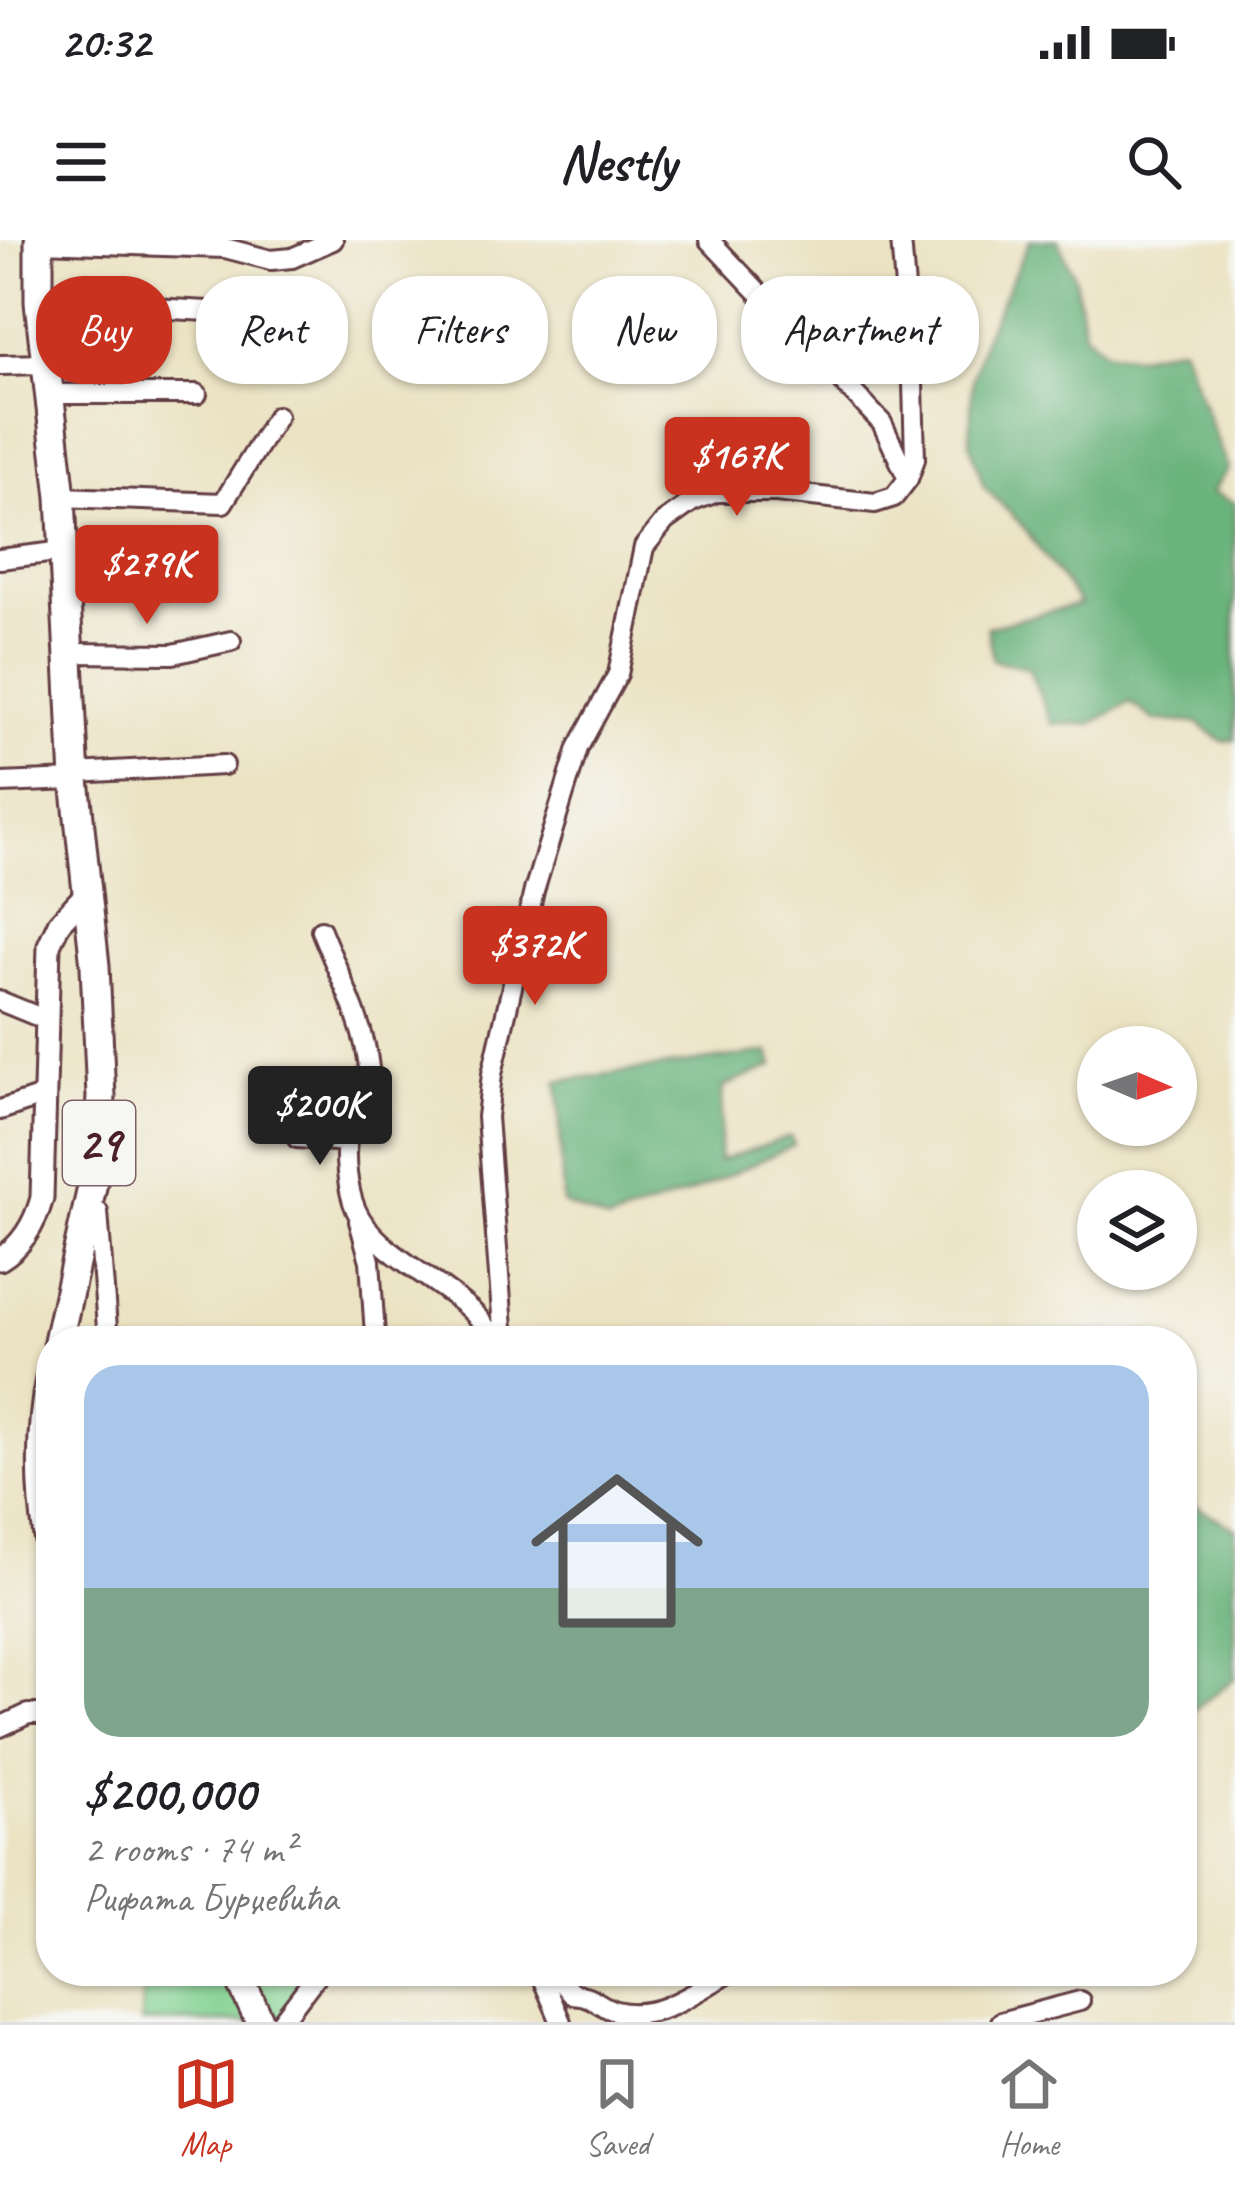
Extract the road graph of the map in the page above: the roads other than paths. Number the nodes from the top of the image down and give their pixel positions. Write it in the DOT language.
graph roads {
  1 [pos="333,240"];
  2 [pos="709,240"];
  3 [pos="901,240"];
  4 [pos="39,241"];
  5 [pos="39,276"];
  6 [pos="36,364"];
  7 [pos="0,365"];
  8 [pos="49,384"];
  9 [pos="50,394"];
  10 [pos="196,394"];
  11 [pos="277,416"];
  12 [pos="908,479"];
  13 [pos="61,496"];
  14 [pos="64,551"];
  15 [pos="0,559"];
  16 [pos="231,641"];
  17 [pos="69,653"];
  18 [pos="224,765"];
  19 [pos="75,777"];
  20 [pos="0,783"];
  21 [pos="88,892"];
  22 [pos="321,930"];
  23 [pos="0,1001"];
  24 [pos="44,1019"];
  25 [pos="45,1095"];
  26 [pos="0,1109"];
  27 [pos="297,1138"];
  28 [pos="346,1142"];
  29 [pos="88,1210"];
  30 [pos="356,1210"];
  31 [pos="3,1263"];
  32 [pos="61,1326"];
  33 [pos="107,1326"];
  34 [pos="374,1326"];
  35 [pos="485,1326"];
  36 [pos="503,1326"];
  37 [pos="36,1713"];
  38 [pos="0,1729"];
  39 [pos="243,1986"];
  40 [pos="309,1986"];
  41 [pos="545,1986"];
  42 [pos="565,1986"];
  43 [pos="707,1986"];
  44 [pos="1080,2001"];
  45 [pos="260,2022"];
  46 [pos="281,2022"];
  47 [pos="561,2022"];
  48 [pos="1000,2022"];
  1 -- 4 [label="street"];
  2 -- 12 [label="street"];
  3 -- 12 [label="street"];
  4 -- 5 [label="main road, 29"];
  6 -- 7 [label="street"];
  8 -- 9 [label="main road, 29"];
  9 -- 10 [label="street"];
  9 -- 13 [label="main road, 29"];
  11 -- 13 [label="street"];
  12 -- 36 [label="street"];
  13 -- 14 [label="main road, 29"];
  14 -- 15 [label="street"];
  14 -- 17 [label="main road, 29"];
  16 -- 17 [label="street"];
  17 -- 19 [label="main road, 29"];
  18 -- 19 [label="street"];
  19 -- 20 [label="street"];
  19 -- 21 [label="main road, 29"];
  21 -- 24 [label="street"];
  21 -- 29 [label="main road, 29"];
  22 -- 28 [label="street"];
  23 -- 24 [label="street"];
  24 -- 25 [label="street"];
  25 -- 26 [label="street"];
  25 -- 31 [label="street"];
  27 -- 28 [label="street"];
  28 -- 30 [label="street"];
  29 -- 32 [label="main road, 29"];
  29 -- 33 [label="street"];
  30 -- 34 [label="street"];
  30 -- 35 [label="street"];
  37 -- 38 [label="street"];
  39 -- 45 [label="main road"];
  40 -- 46 [label="street"];
  41 -- 47 [label="street"];
  42 -- 43 [label="street"];
  44 -- 48 [label="street"];
}
